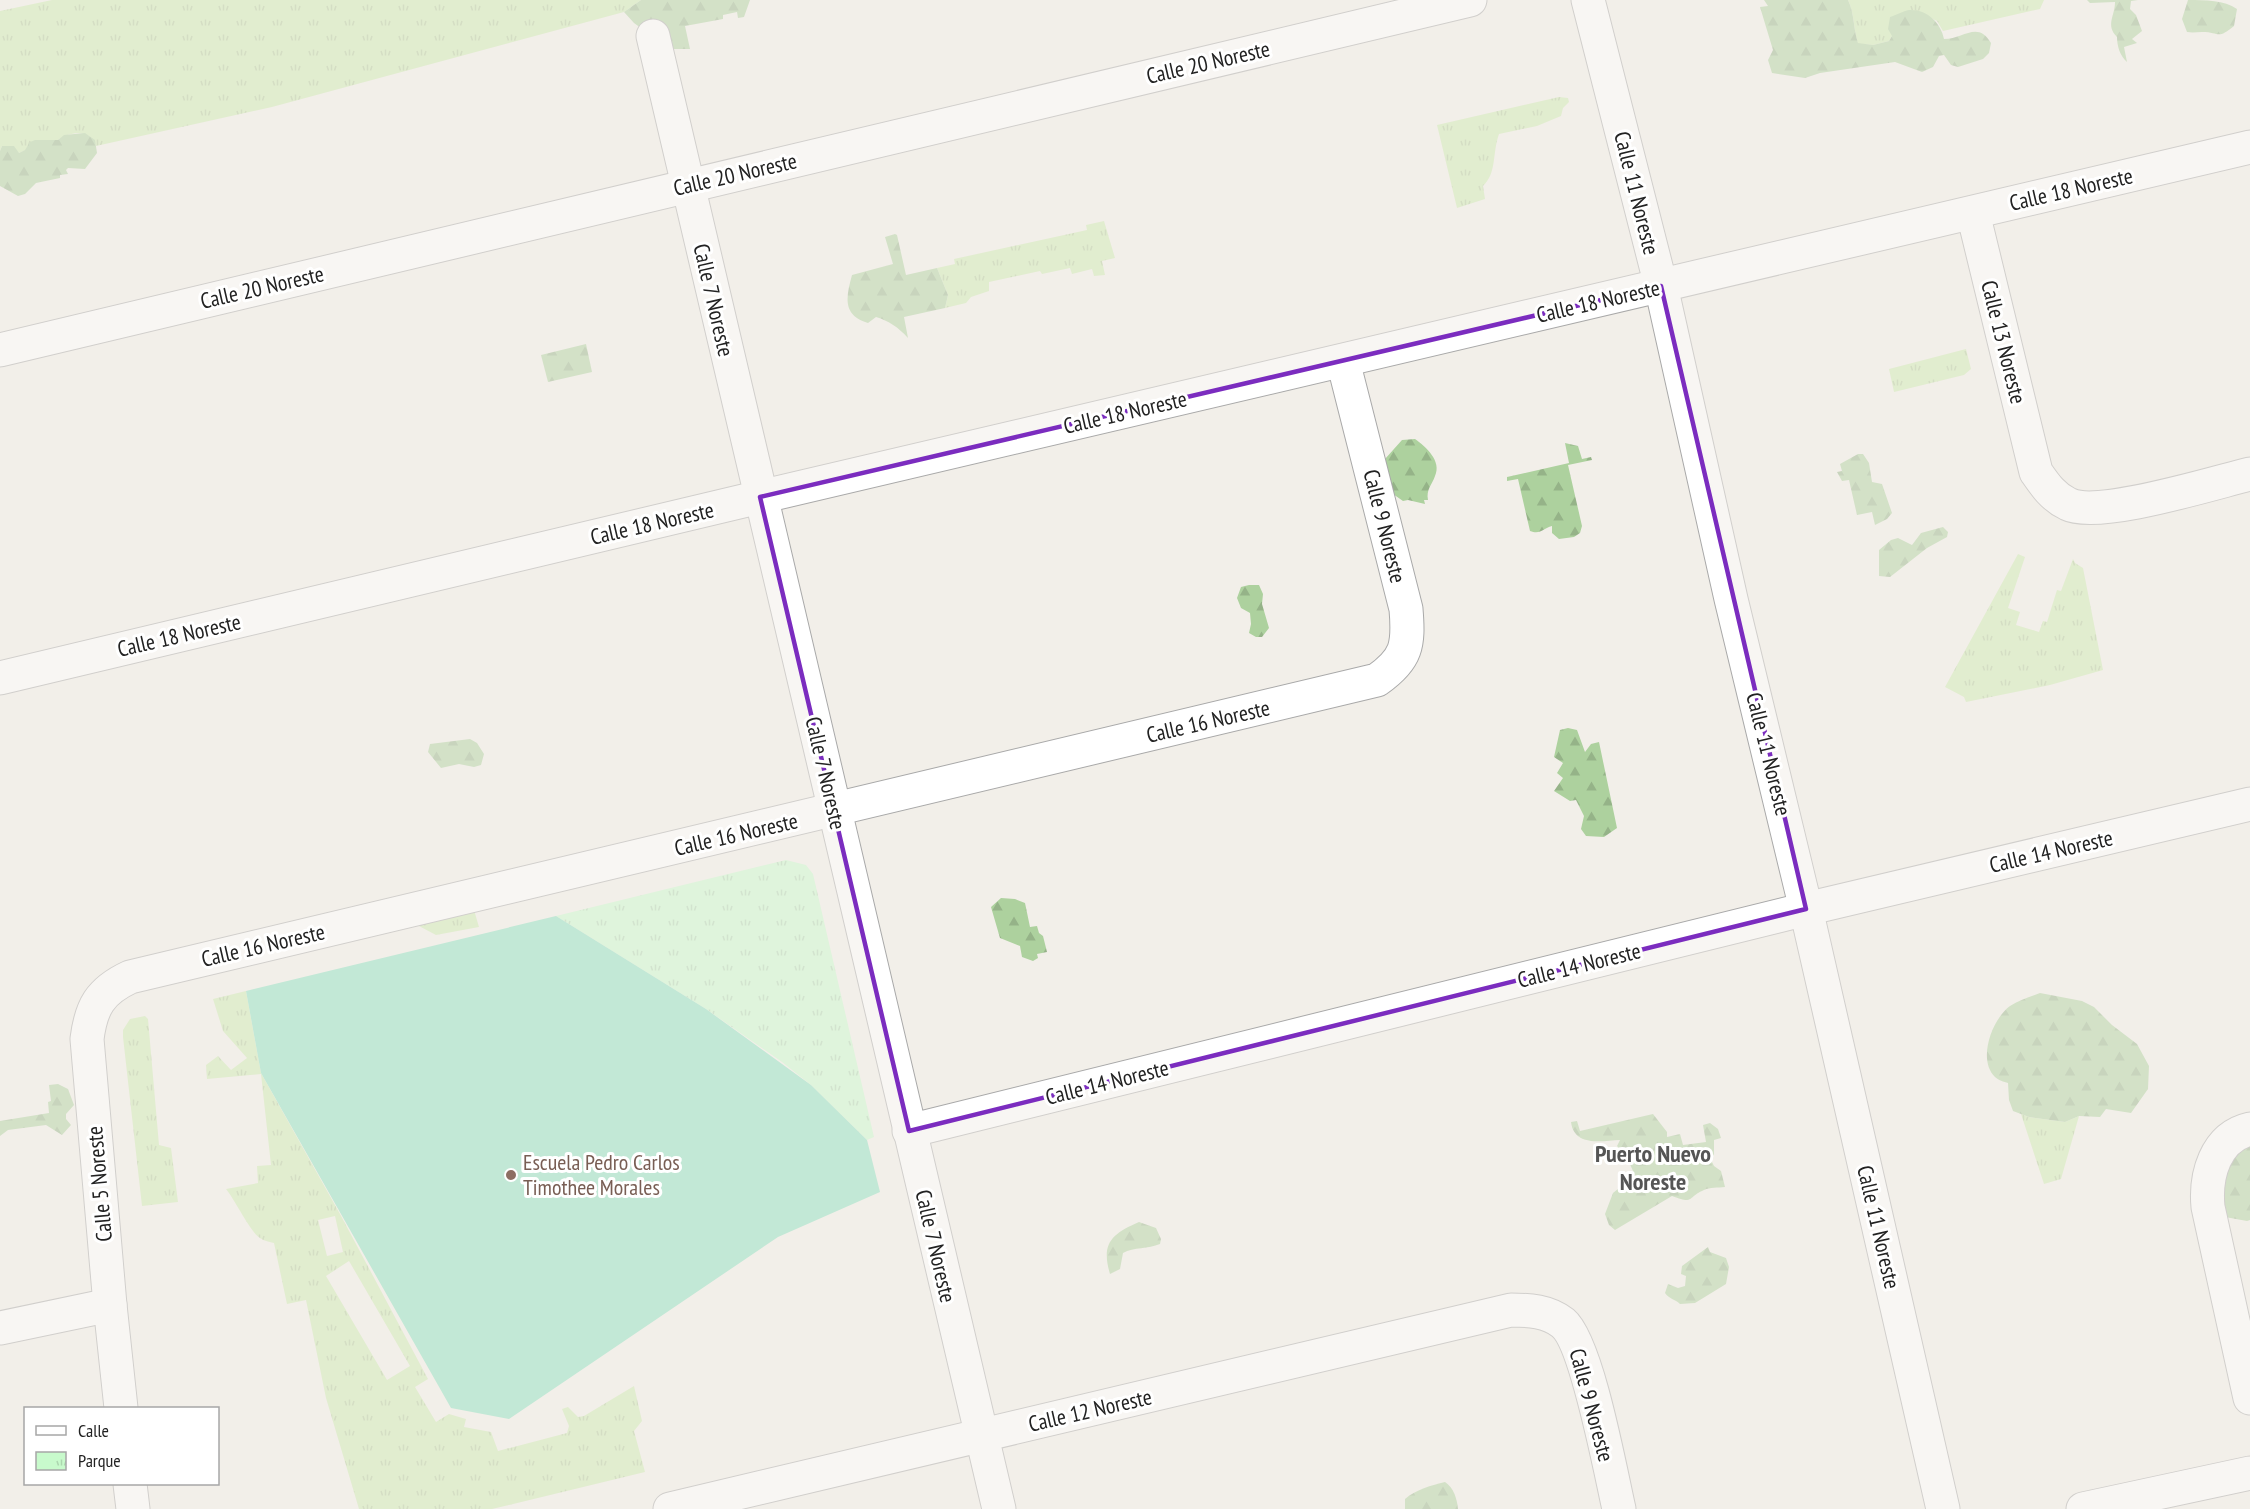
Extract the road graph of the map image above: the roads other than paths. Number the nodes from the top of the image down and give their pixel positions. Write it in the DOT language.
graph roads {
  1 [pos="1470,0"];
  2 [pos="1588,0"];
  3 [pos="653,36"];
  4 [pos="2250,147"];
  5 [pos="687,186"];
  6 [pos="1973,213"];
  7 [pos="1661,286"];
  8 [pos="0,350"];
  9 [pos="1343,361"];
  10 [pos="2250,474"];
  11 [pos="760,497"];
  12 [pos="0,678"];
  13 [pos="1377,680"];
  14 [pos="2250,804"];
  15 [pos="835,810"];
  16 [pos="1806,909"];
  17 [pos="130,977"];
  18 [pos="2246,1130"];
  19 [pos="909,1131"];
  20 [pos="110,1305"];
  21 [pos="1511,1310"];
  22 [pos="0,1328"];
  23 [pos="2250,1398"];
  24 [pos="121,1407"];
  25 [pos="981,1436"];
  26 [pos="2250,1473"];
  27 [pos="130,1485"];
  28 [pos="133,1509"];
  29 [pos="670,1509"];
  30 [pos="999,1509"];
  31 [pos="1619,1509"];
  32 [pos="1943,1509"];
  33 [pos="2083,1509"];
  1 -- 5 [label="street, Calle 20 Noreste"];
  2 -- 7 [label="street, Calle 11 Noreste"];
  3 -- 5 [label="street, Calle 7 Noreste"];
  4 -- 6 [label="street, Calle 18 Noreste"];
  5 -- 8 [label="street, Calle 20 Noreste"];
  5 -- 11 [label="street, Calle 7 Noreste"];
  6 -- 7 [label="street, Calle 18 Noreste"];
  6 -- 10 [label="street, Calle 13 Noreste"];
  7 -- 9 [label="street, Calle 18 Noreste"];
  7 -- 16 [label="street, Calle 11 Noreste"];
  9 -- 11 [label="street, Calle 18 Noreste"];
  9 -- 13 [label="street, Calle 9 Noreste"];
  11 -- 12 [label="street, Calle 18 Noreste"];
  11 -- 15 [label="street, Calle 7 Noreste"];
  13 -- 15 [label="street, Calle 16 Noreste"];
  14 -- 16 [label="street, Calle 14 Noreste"];
  15 -- 17 [label="street, Calle 16 Noreste"];
  15 -- 19 [label="street, Calle 7 Noreste"];
  16 -- 19 [label="street, Calle 14 Noreste"];
  16 -- 32 [label="street, Calle 11 Noreste"];
  17 -- 20 [label="street, Calle 5 Noreste"];
  18 -- 23 [label="street"];
  19 -- 25 [label="street, Calle 7 Noreste"];
  20 -- 22 [label="street"];
  20 -- 24 [label="street, Calle 5 Noreste"];
  21 -- 25 [label="street, Calle 12 Noreste"];
  21 -- 31 [label="street, Calle 9 Noreste"];
  25 -- 29 [label="street, Calle 12 Noreste"];
  25 -- 30 [label="street, Calle 7 Noreste"];
  26 -- 33 [label="street"];
  27 -- 28 [label="street"];
}
